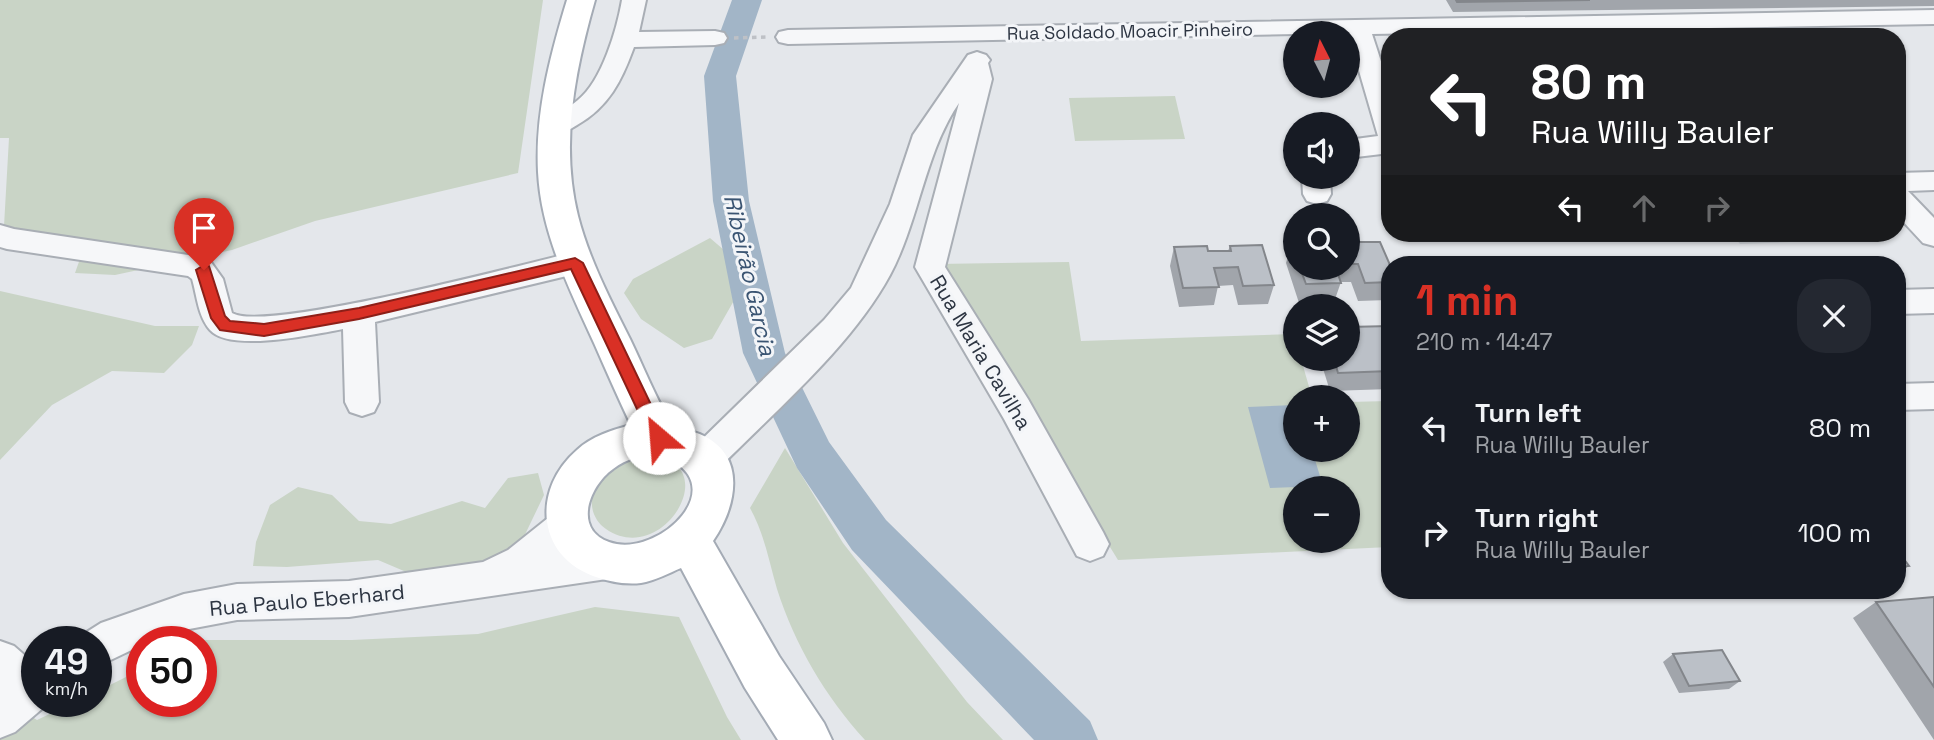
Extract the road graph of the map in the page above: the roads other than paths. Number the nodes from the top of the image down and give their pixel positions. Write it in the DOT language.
graph roads {
  1 [pos="581,0"];
  2 [pos="634,0"];
  3 [pos="1934,17"];
  4 [pos="1360,27"];
  5 [pos="1283,28"];
  6 [pos="1425,28"];
  7 [pos="1752,28"];
  8 [pos="995,33"];
  9 [pos="788,37"];
  10 [pos="1360,37"];
  11 [pos="715,38"];
  12 [pos="623,40"];
  13 [pos="975,63"];
  14 [pos="1381,104"];
  15 [pos="556,126"];
  16 [pos="1381,147"];
  17 [pos="1360,148"];
  18 [pos="1934,181"];
  19 [pos="1906,182"];
  20 [pos="1906,206"];
  21 [pos="0,236"];
  22 [pos="1934,236"];
  23 [pos="575,263"];
  24 [pos="1934,300"];
  25 [pos="1906,302"];
  26 [pos="359,313"];
  27 [pos="625,370"];
  28 [pos="1934,396"];
  29 [pos="1906,397"];
  30 [pos="362,401"];
  31 [pos="659,438"];
  32 [pos="606,452"];
  33 [pos="705,459"];
  34 [pos="566,525"];
  35 [pos="689,540"];
  36 [pos="1090,544"];
  37 [pos="607,562"];
  38 [pos="482,580"];
  39 [pos="112,638"];
  40 [pos="0,660"];
  41 [pos="21,677"];
  42 [pos="21,699"];
  43 [pos="0,717"];
  44 [pos="807,740"];
  1 -- 15 [label="main road"];
  2 -- 12 [label="street"];
  3 -- 7 [label="street, Rua Soldado Moacir Pinheiro"];
  4 -- 6 [label="street, Rua Soldado Moacir Pinheiro"];
  5 -- 8 [label="street, Rua Soldado Moacir Pinheiro"];
  8 -- 9 [label="street, Rua Soldado Moacir Pinheiro"];
  8 -- 13 [label="street"];
  10 -- 14 [label="street"];
  11 -- 12 [label="street"];
  12 -- 15 [label="street"];
  13 -- 33 [label="street"];
  13 -- 36 [label="street, Rua Maria Cavilha"];
  15 -- 23 [label="main road"];
  16 -- 17 [label="street"];
  18 -- 19 [label="street"];
  20 -- 22 [label="street"];
  21 -- 26 [label="street"];
  23 -- 26 [label="street"];
  23 -- 27 [label="main road"];
  24 -- 25 [label="street"];
  26 -- 30 [label="street"];
  27 -- 31 [label="main road"];
  27 -- 32 [label="main road"];
  28 -- 29 [label="street"];
  31 -- 32 [label="main road"];
  31 -- 33 [label="main road"];
  32 -- 34 [label="main road"];
  33 -- 35 [label="main road"];
  34 -- 37 [label="main road"];
  34 -- 38 [label="street, Rua Paulo Eberhard"];
  35 -- 37 [label="main road"];
  35 -- 44 [label="main road"];
  37 -- 38 [label="street, Rua Paulo Eberhard"];
  38 -- 39 [label="street, Rua Paulo Eberhard"];
  40 -- 41 [label="street"];
  42 -- 43 [label="street"];
}
